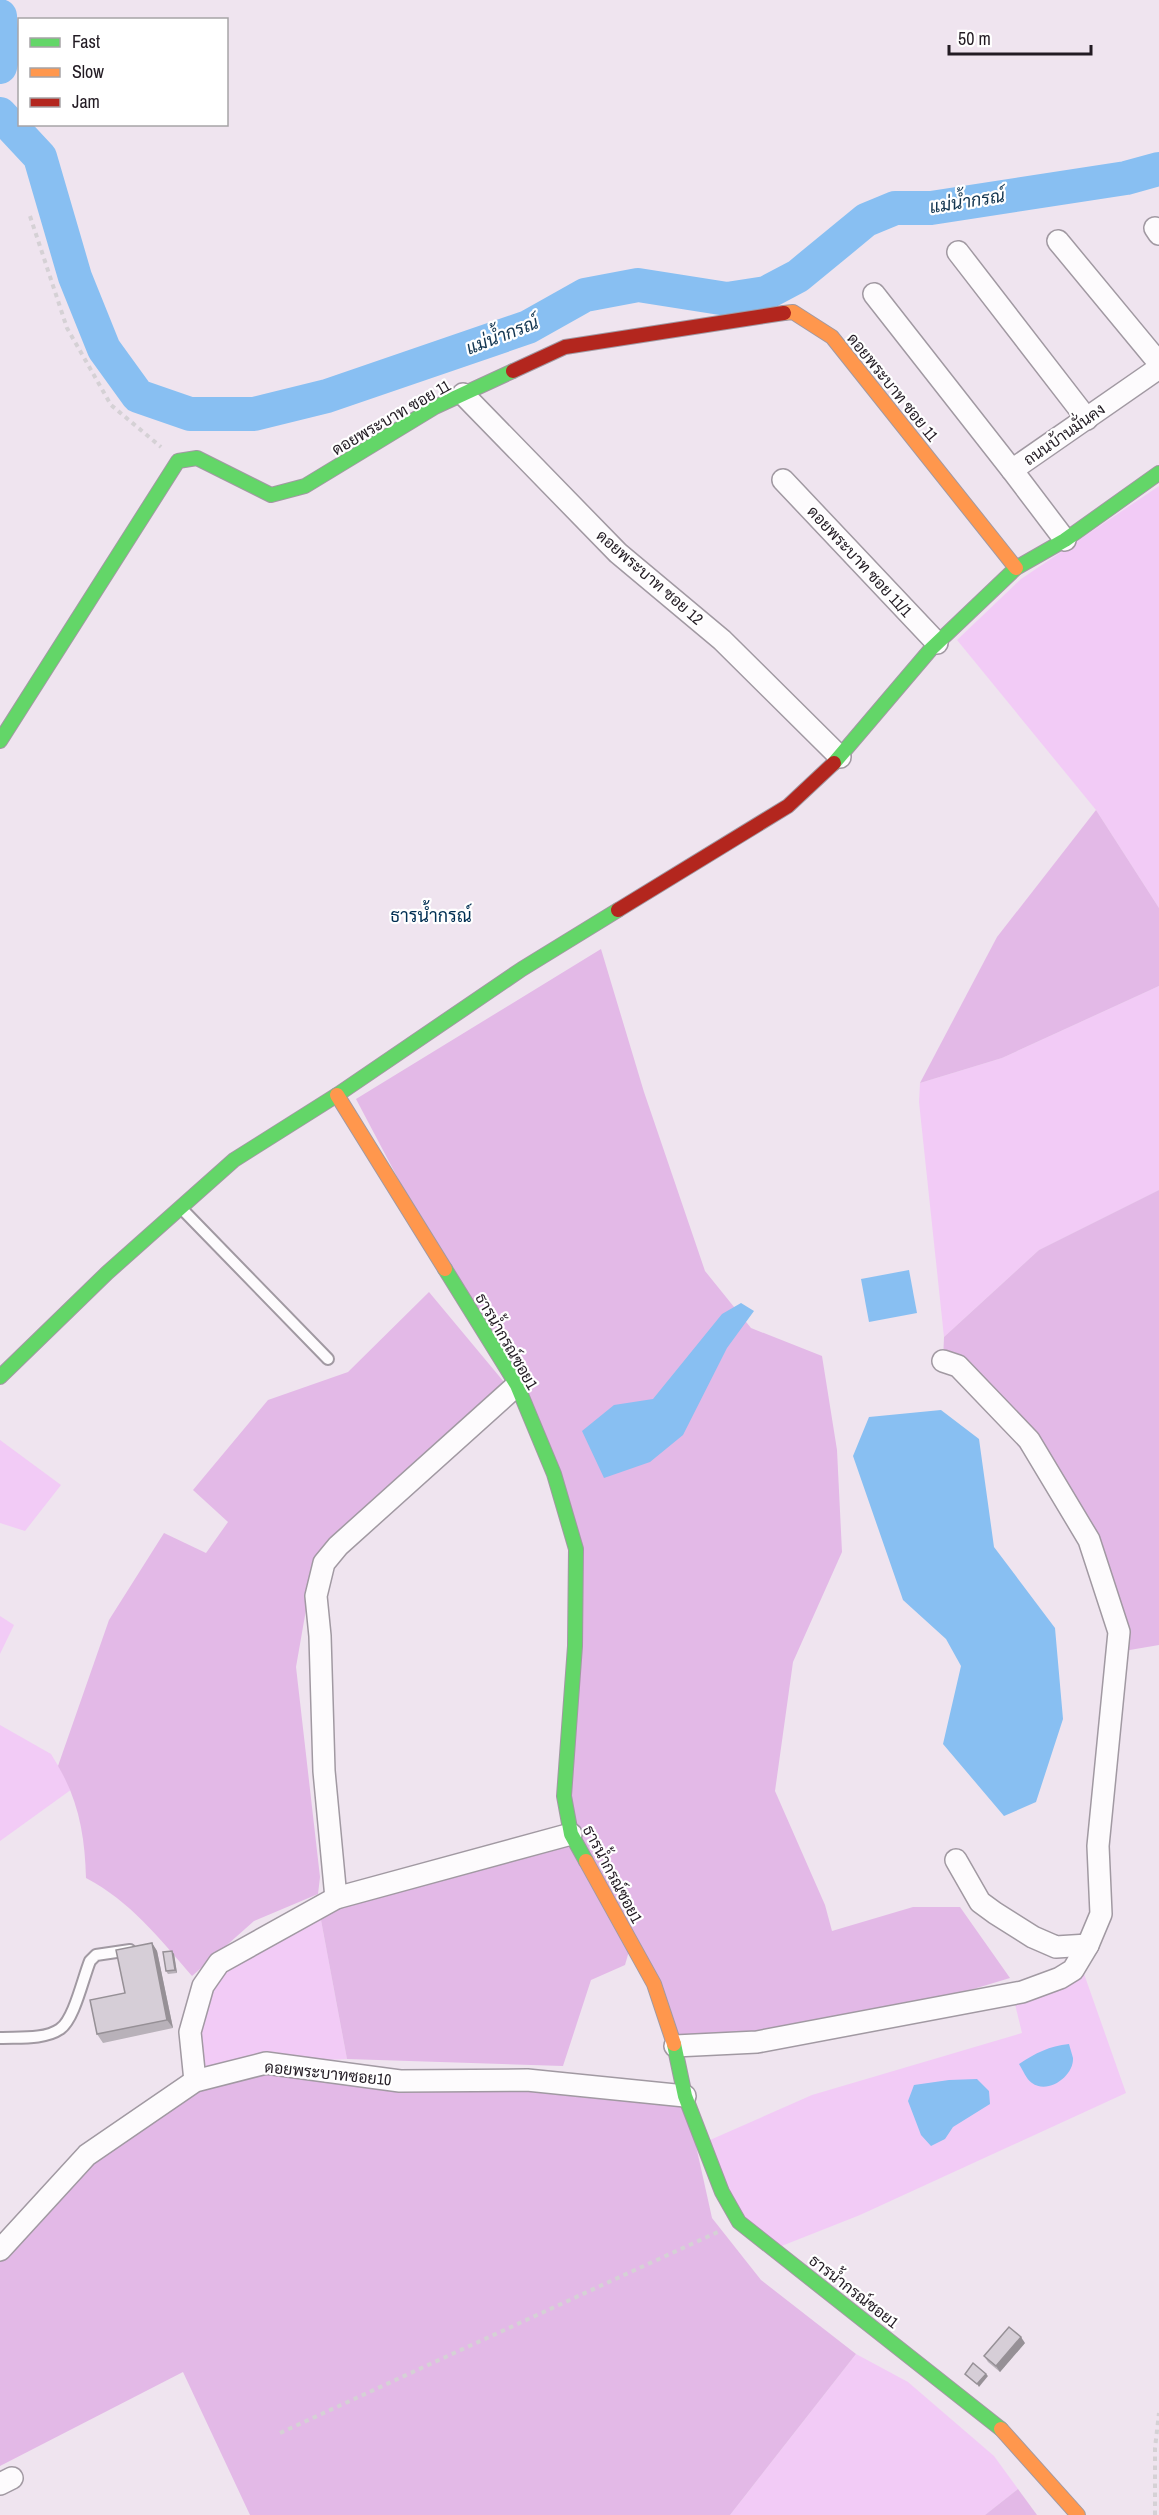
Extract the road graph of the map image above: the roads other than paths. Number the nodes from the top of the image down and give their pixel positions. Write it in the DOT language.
graph roads {
  1 [pos="1058,241"];
  2 [pos="958,252"];
  3 [pos="874,294"];
  4 [pos="1159,366"];
  5 [pos="463,394"];
  6 [pos="1087,419"];
  7 [pos="1011,470"];
  8 [pos="1159,473"];
  9 [pos="783,480"];
  10 [pos="1065,540"];
  11 [pos="1016,568"];
  12 [pos="937,643"];
  13 [pos="0,741"];
  14 [pos="840,757"];
  15 [pos="337,1095"];
  16 [pos="180,1207"];
  17 [pos="328,1359"];
  18 [pos="943,1361"];
  19 [pos="0,1377"];
  20 [pos="517,1385"];
  21 [pos="571,1834"];
  22 [pos="956,1860"];
  23 [pos="336,1898"];
  24 [pos="1088,1945"];
  25 [pos="133,1949"];
  26 [pos="0,2038"];
  27 [pos="675,2046"];
  28 [pos="195,2081"];
  29 [pos="685,2096"];
  30 [pos="0,2250"];
  31 [pos="1078,2515"];
  1 -- 4 [label="street"];
  2 -- 6 [label="street"];
  3 -- 7 [label="street"];
  4 -- 6 [label="street, ถนนบ้านมั่นคง"];
  5 -- 11 [label="street, ดอยพระบาท ซอย 11"];
  5 -- 13 [label="street, ดอยพระบาท ซอย 11"];
  5 -- 14 [label="street, ดอยพระบาท ซอย 12"];
  6 -- 7 [label="street, ถนนบ้านมั่นคง"];
  7 -- 10 [label="street, ถนนบ้านมั่นคง"];
  8 -- 10 [label="street"];
  9 -- 12 [label="street, ดอยพระบาท ซอย 11/1"];
  10 -- 11 [label="street"];
  11 -- 12 [label="street"];
  12 -- 14 [label="street"];
  14 -- 15 [label="street"];
  15 -- 16 [label="street"];
  15 -- 20 [label="street, ธารน้ำกรณ์ซอย1"];
  16 -- 17 [label="lane"];
  16 -- 19 [label="street"];
  18 -- 24 [label="street"];
  20 -- 21 [label="street, ธารน้ำกรณ์ซอย1"];
  20 -- 23 [label="street"];
  21 -- 23 [label="street"];
  21 -- 27 [label="street, ธารน้ำกรณ์ซอย1"];
  22 -- 24 [label="street"];
  23 -- 28 [label="street"];
  24 -- 27 [label="street"];
  25 -- 26 [label="lane"];
  27 -- 29 [label="street, ธารน้ำกรณ์ซอย1"];
  28 -- 29 [label="street, ดอยพระบาทซอย10"];
  28 -- 30 [label="street, ดอยพระบาทซอย10"];
  29 -- 31 [label="street, ธารน้ำกรณ์ซอย1"];
}
